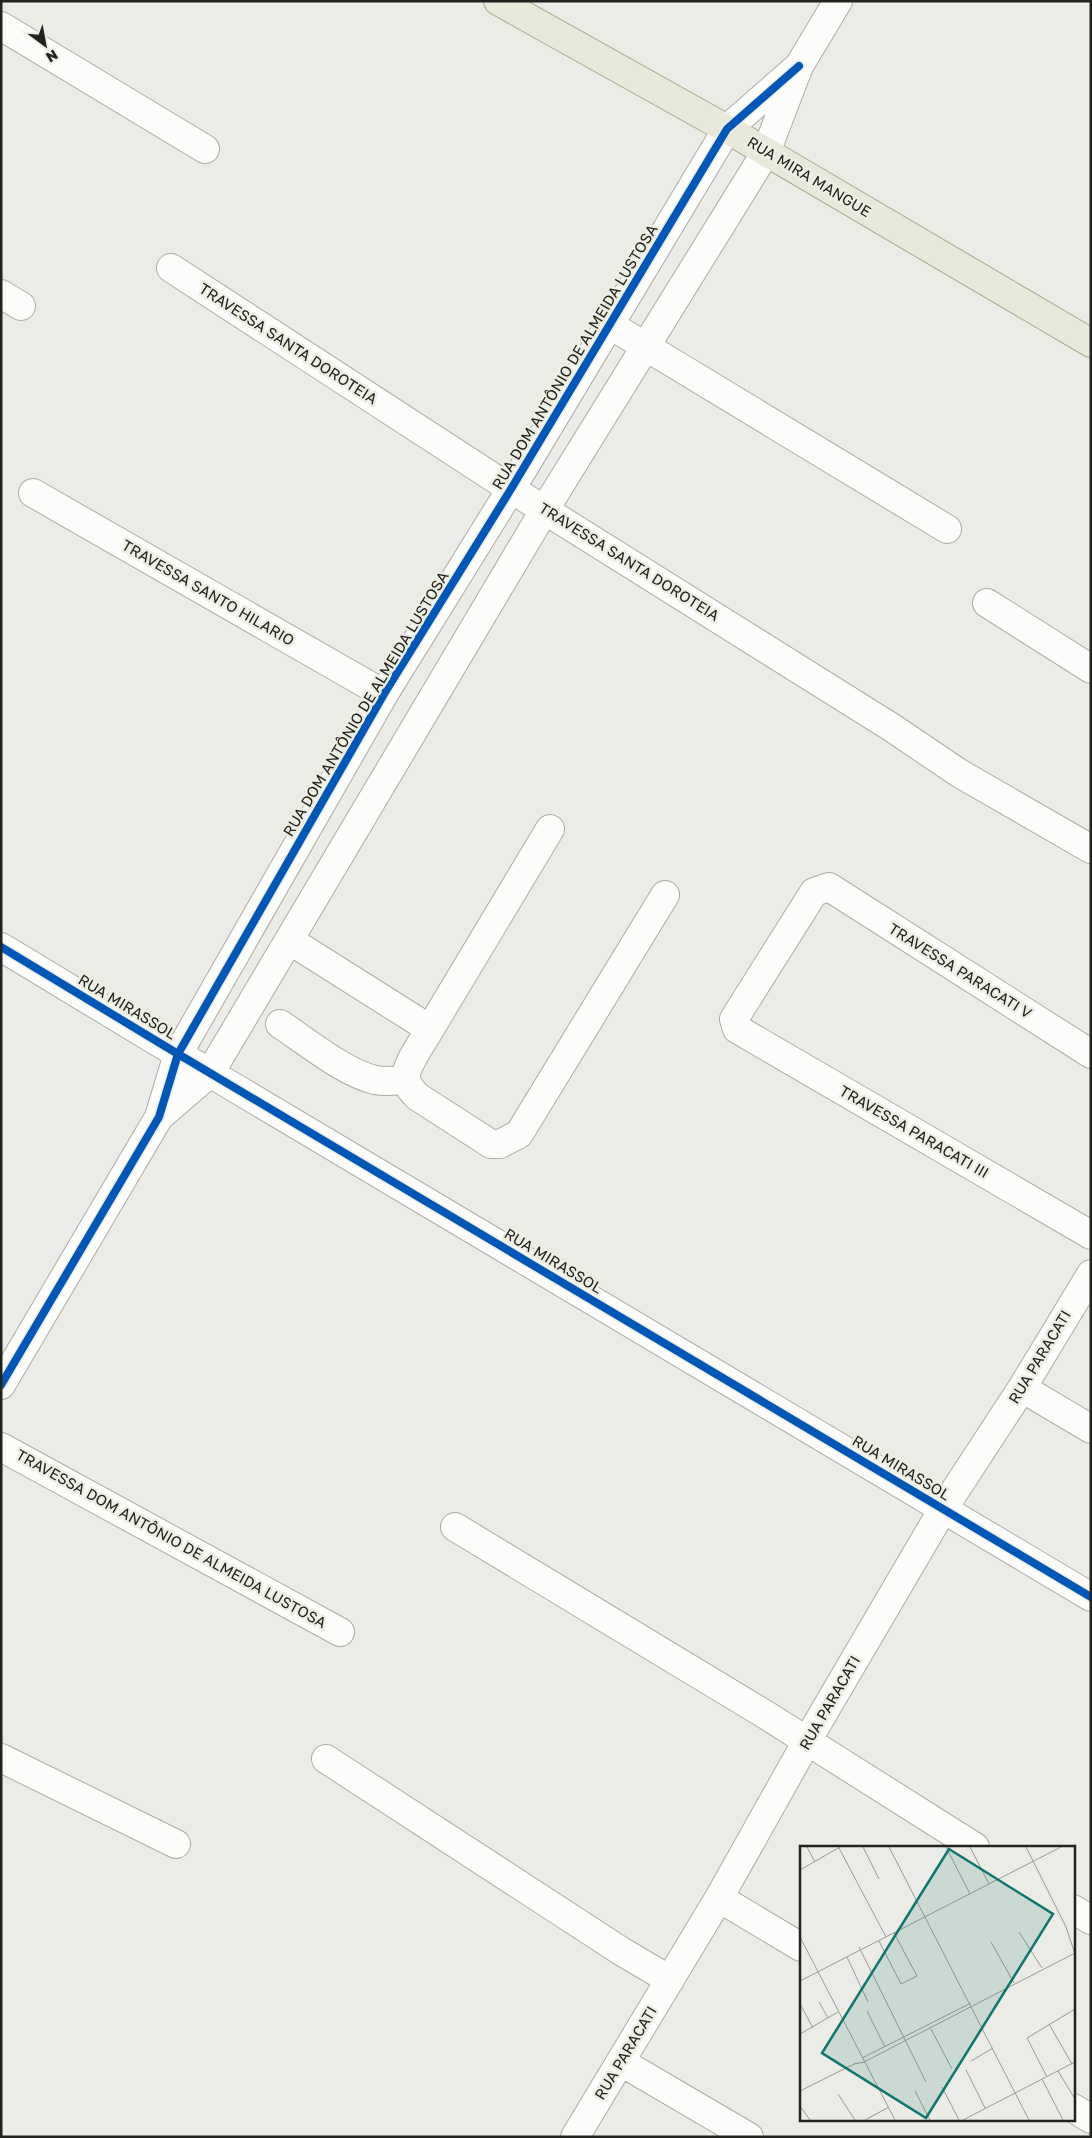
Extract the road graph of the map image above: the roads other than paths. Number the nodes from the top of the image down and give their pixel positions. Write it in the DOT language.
graph roads {
  1 [pos="498,1"];
  2 [pos="838,1"];
  3 [pos="1,26"];
  4 [pos="799,66"];
  5 [pos="727,129"];
  6 [pos="205,149"];
  7 [pos="766,152"];
  8 [pos="171,268"];
  9 [pos="610,325"];
  10 [pos="1091,343"];
  11 [pos="647,346"];
  12 [pos="511,489"];
  13 [pos="33,493"];
  14 [pos="544,509"];
  15 [pos="947,529"];
  16 [pos="987,603"];
  17 [pos="1091,669"];
  18 [pos="384,694"];
  19 [pos="550,829"];
  20 [pos="1091,849"];
  21 [pos="665,895"];
  22 [pos="288,940"];
  23 [pos="1,947"];
  24 [pos="280,1024"];
  25 [pos="430,1029"];
  26 [pos="738,1029"];
  27 [pos="178,1054"];
  28 [pos="1091,1054"];
  29 [pos="210,1073"];
  30 [pos="406,1079"];
  31 [pos="159,1117"];
  32 [pos="1091,1235"];
  33 [pos="1090,1277"];
  34 [pos="1,1385"];
  35 [pos="1022,1388"];
  36 [pos="1091,1429"];
  37 [pos="1,1447"];
  38 [pos="943,1509"];
  39 [pos="455,1527"];
  40 [pos="1091,1597"];
  41 [pos="340,1632"];
  42 [pos="807,1741"];
  43 [pos="1,1758"];
  44 [pos="326,1758"];
  45 [pos="176,1844"];
  46 [pos="973,1846"];
  47 [pos="719,1898"];
  48 [pos="1074,1910"];
  49 [pos="1091,1920"];
  50 [pos="800,1946"];
  51 [pos="670,1980"];
  52 [pos="621,2062"];
  53 [pos="1074,2109"];
  54 [pos="1091,2119"];
  55 [pos="575,2137"];
  56 [pos="750,2137"];
  1 -- 5 [label="main road, RUA MIRA MANGUE"];
  2 -- 4 [label="street, RUA DOM ANTÔNIO DE ALMEIDA LUSTOSA"];
  3 -- 6 [label="street"];
  4 -- 5 [label="street, RUA DOM ANTÔNIO DE ALMEIDA LUSTOSA"];
  4 -- 7 [label="street, RUA DOM ANTÔNIO DE ALMEIDA LUSTOSA"];
  5 -- 7 [label="main road, RUA MIRA MANGUE"];
  5 -- 9 [label="street, RUA DOM ANTÔNIO DE ALMEIDA LUSTOSA"];
  7 -- 10 [label="main road, RUA MIRA MANGUE"];
  7 -- 11 [label="street, RUA DOM ANTÔNIO DE ALMEIDA LUSTOSA"];
  8 -- 12 [label="street, TRAVESSA SANTA DOROTEIA"];
  9 -- 11 [label="street"];
  9 -- 12 [label="street, RUA DOM ANTÔNIO DE ALMEIDA LUSTOSA"];
  11 -- 14 [label="street, RUA DOM ANTÔNIO DE ALMEIDA LUSTOSA"];
  11 -- 15 [label="street"];
  12 -- 14 [label="street, TRAVESSA SANTA DOROTEIA"];
  12 -- 18 [label="street, RUA DOM ANTÔNIO DE ALMEIDA LUSTOSA"];
  13 -- 18 [label="street, TRAVESSA SANTO HILARIO"];
  14 -- 20 [label="street, TRAVESSA SANTA DOROTEIA"];
  14 -- 22 [label="street, RUA DOM ANTÔNIO DE ALMEIDA LUSTOSA"];
  16 -- 17 [label="street"];
  18 -- 27 [label="street, RUA DOM ANTÔNIO DE ALMEIDA LUSTOSA"];
  19 -- 25 [label="street"];
  21 -- 30 [label="street"];
  22 -- 25 [label="street"];
  22 -- 29 [label="street, RUA DOM ANTÔNIO DE ALMEIDA LUSTOSA"];
  23 -- 27 [label="street, RUA MIRASSOL"];
  24 -- 30 [label="street"];
  25 -- 30 [label="street"];
  26 -- 28 [label="street, TRAVESSA PARACATI V"];
  26 -- 32 [label="street, TRAVESSA PARACATI III"];
  27 -- 29 [label="street, RUA MIRASSOL"];
  27 -- 31 [label="street, RUA DOM ANTÔNIO DE ALMEIDA LUSTOSA"];
  29 -- 31 [label="street, RUA DOM ANTÔNIO DE ALMEIDA LUSTOSA"];
  29 -- 38 [label="street, RUA MIRASSOL"];
  31 -- 34 [label="street, RUA DOM ANTÔNIO DE ALMEIDA LUSTOSA"];
  33 -- 35 [label="street, RUA PARACATI"];
  35 -- 36 [label="street"];
  35 -- 38 [label="street, RUA PARACATI"];
  37 -- 41 [label="street, TRAVESSA DOM ANTÔNIO DE ALMEIDA LUSTOSA"];
  38 -- 40 [label="street, RUA MIRASSOL"];
  38 -- 42 [label="street, RUA PARACATI"];
  39 -- 42 [label="street"];
  42 -- 46 [label="street"];
  42 -- 47 [label="street, RUA PARACATI"];
  43 -- 45 [label="street"];
  44 -- 51 [label="street"];
  47 -- 50 [label="street"];
  47 -- 51 [label="street, RUA PARACATI"];
  48 -- 49 [label="street"];
  51 -- 52 [label="street, RUA PARACATI"];
  52 -- 55 [label="street, RUA PARACATI"];
  52 -- 56 [label="street"];
  53 -- 54 [label="street"];
}
